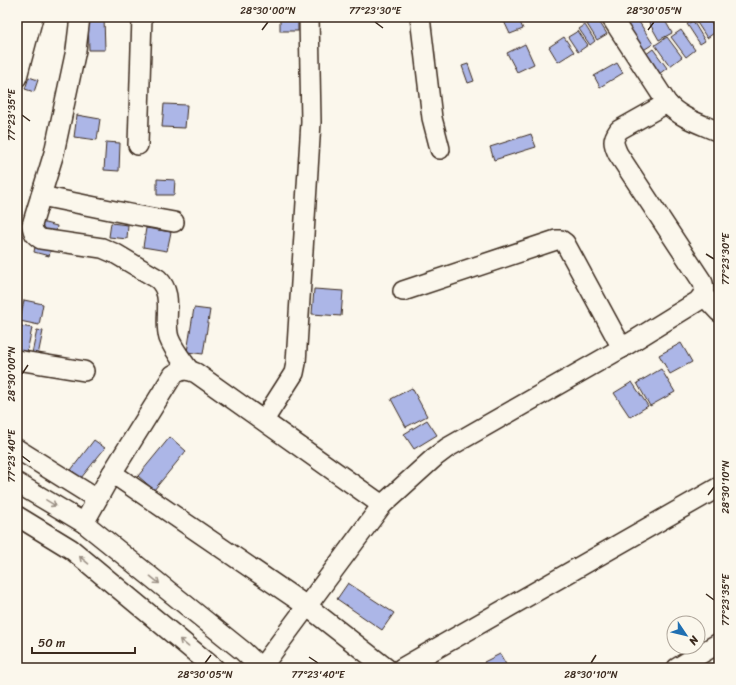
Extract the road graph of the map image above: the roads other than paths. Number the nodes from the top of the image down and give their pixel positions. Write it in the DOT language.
graph roads {
  1 [pos="23,17"];
  2 [pos="33,17"];
  3 [pos="80,17"];
  4 [pos="142,17"];
  5 [pos="309,17"];
  6 [pos="420,17"];
  7 [pos="17,18"];
  8 [pos="613,18"];
  9 [pos="17,77"];
  10 [pos="667,103"];
  11 [pos="719,132"];
  12 [pos="138,144"];
  13 [pos="440,149"];
  14 [pos="41,196"];
  15 [pos="174,222"];
  16 [pos="403,291"];
  17 [pos="703,295"];
  18 [pos="719,312"];
  19 [pos="622,348"];
  20 [pos="17,360"];
  21 [pos="189,370"];
  22 [pos="84,371"];
  23 [pos="264,420"];
  24 [pos="17,449"];
  25 [pos="112,473"];
  26 [pos="17,483"];
  27 [pos="719,487"];
  28 [pos="97,499"];
  29 [pos="382,505"];
  30 [pos="17,516"];
  31 [pos="84,523"];
  32 [pos="308,607"];
  33 [pos="719,643"];
  34 [pos="214,668"];
  35 [pos="261,668"];
  36 [pos="386,668"];
  37 [pos="402,668"];
  38 [pos="677,668"];
  1 -- 7 [label="street"];
  2 -- 9 [label="street"];
  3 -- 14 [label="street"];
  4 -- 12 [label="street"];
  5 -- 23 [label="street"];
  6 -- 13 [label="street"];
  8 -- 10 [label="street"];
  10 -- 11 [label="street"];
  10 -- 17 [label="street"];
  14 -- 15 [label="street"];
  14 -- 21 [label="street"];
  16 -- 19 [label="street"];
  17 -- 18 [label="street"];
  17 -- 19 [label="street"];
  19 -- 29 [label="street"];
  20 -- 22 [label="street"];
  21 -- 23 [label="street"];
  21 -- 25 [label="street"];
  23 -- 29 [label="street"];
  24 -- 28 [label="street"];
  25 -- 28 [label="street"];
  25 -- 32 [label="street"];
  26 -- 31 [label="street, one-way"];
  27 -- 37 [label="street"];
  28 -- 31 [label="street"];
  29 -- 32 [label="street"];
  34 -- 30 [label="street, one-way"];
  31 -- 35 [label="street, one-way"];
  32 -- 35 [label="street"];
  32 -- 36 [label="street"];
  33 -- 38 [label="street"];
}
